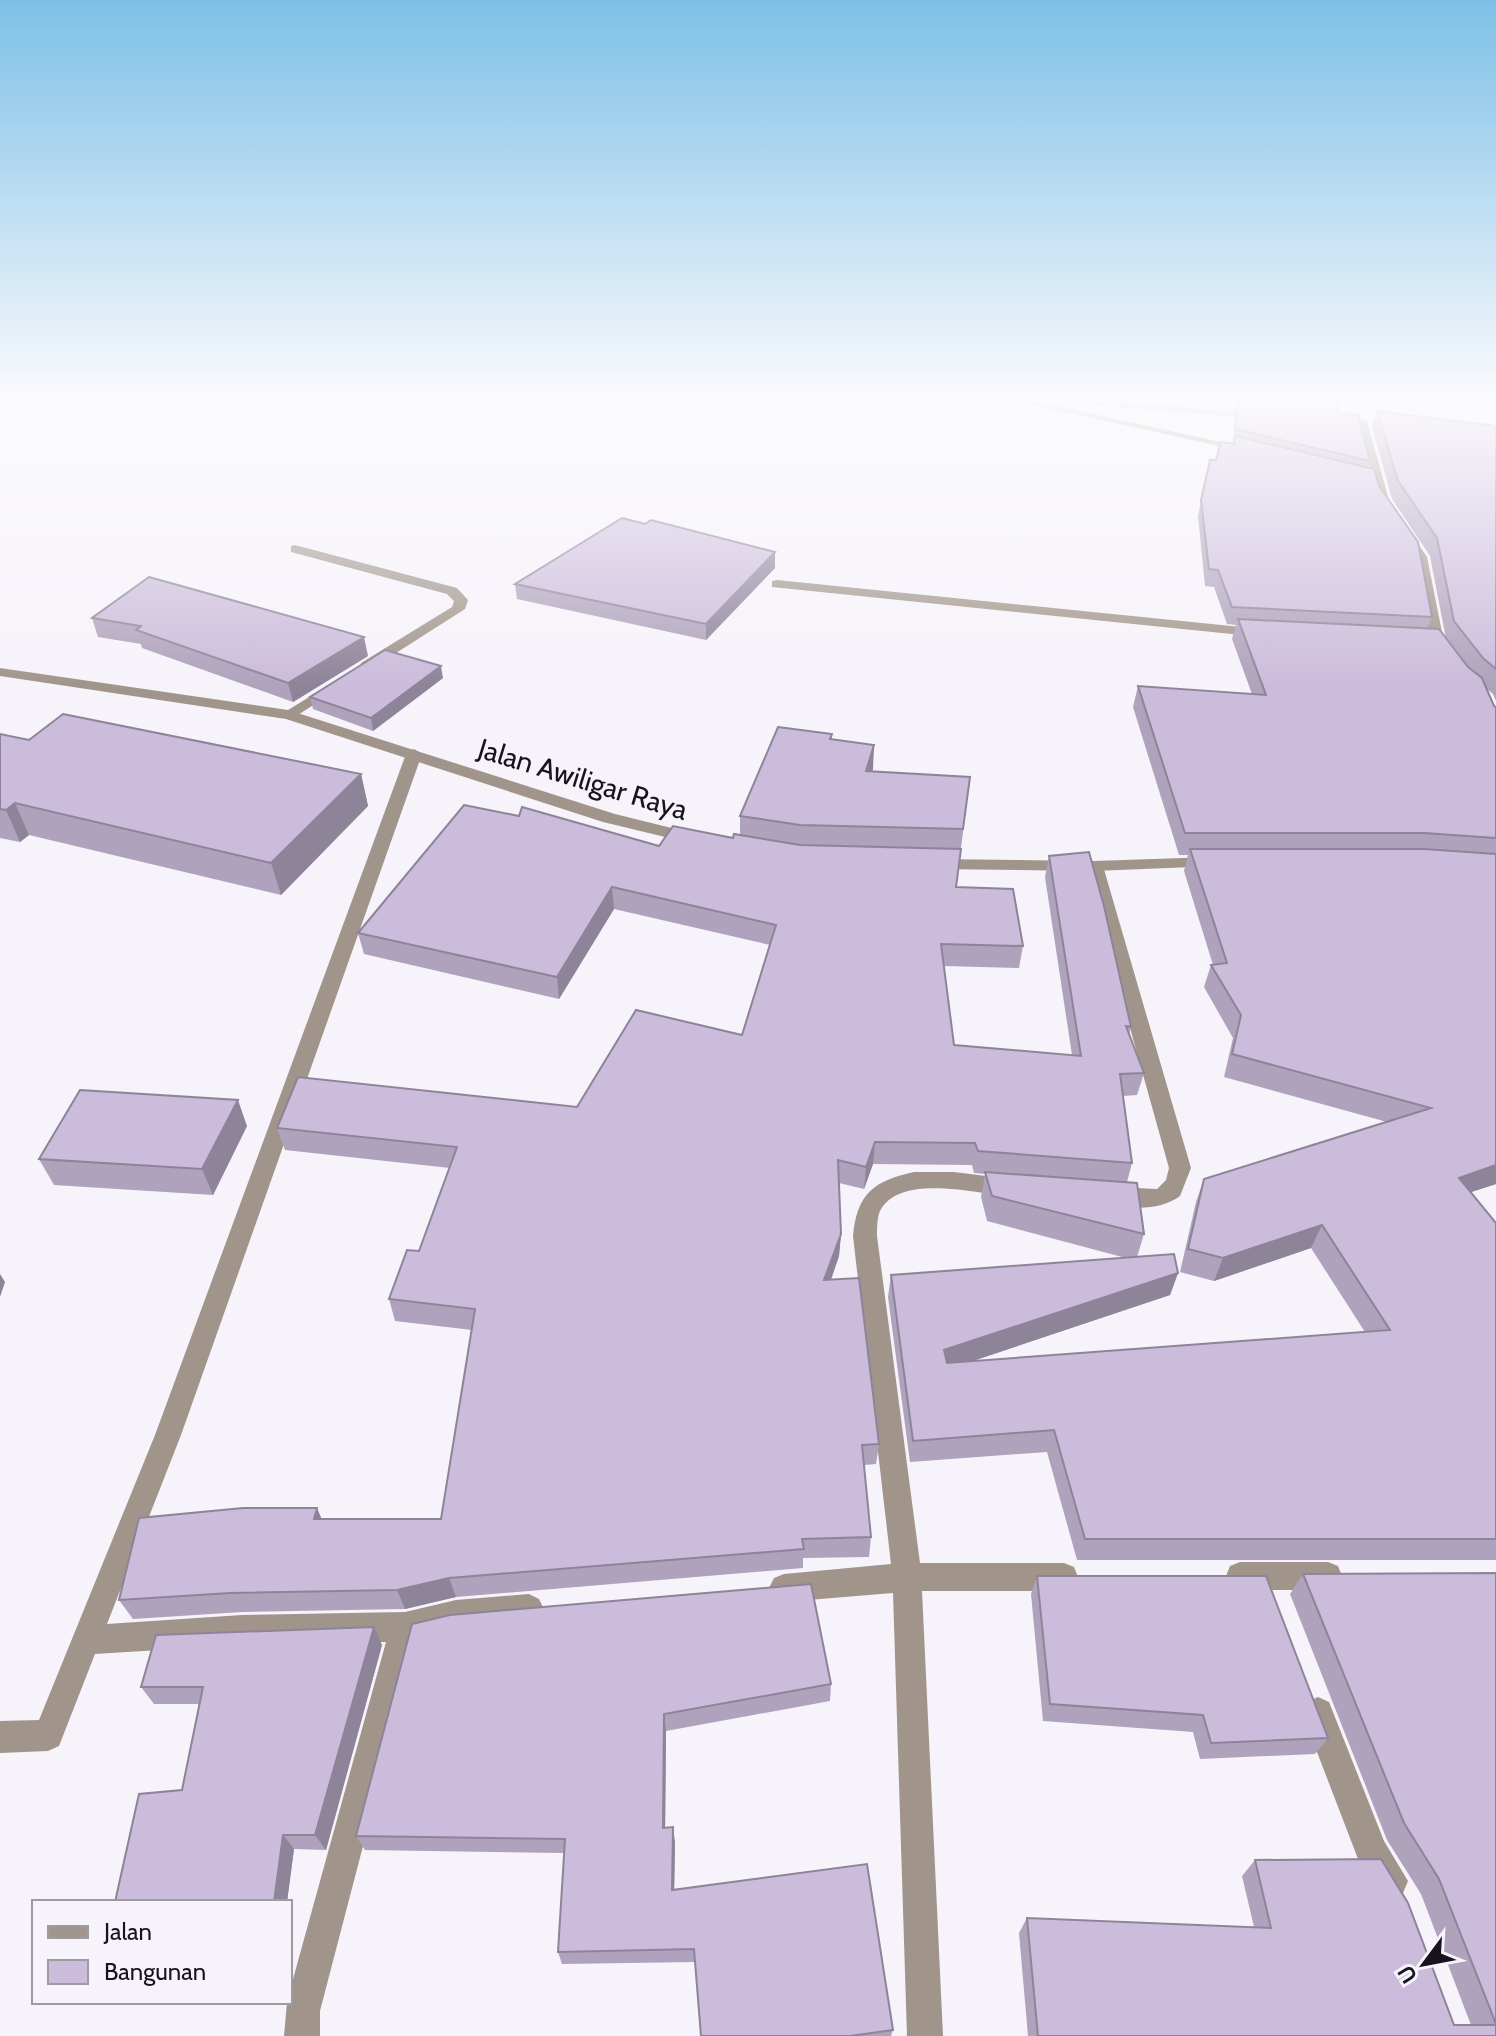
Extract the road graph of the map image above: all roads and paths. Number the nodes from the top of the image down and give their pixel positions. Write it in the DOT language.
graph roads {
  1 [pos="1381,496"];
  2 [pos="295,549"];
  3 [pos="777,584"];
  4 [pos="1281,634"];
  5 [pos="1452,663"];
  6 [pos="0,672"];
  7 [pos="288,715"];
  8 [pos="414,754"];
  9 [pos="712,844"];
  10 [pos="1233,862"];
  11 [pos="912,864"];
  12 [pos="1094,866"];
  13 [pos="1032,1189"];
  14 [pos="1094,1194"];
  15 [pos="1219,1576"];
  16 [pos="1355,1576"];
  17 [pos="907,1577"];
  18 [pos="1095,1577"];
  19 [pos="752,1590"];
  20 [pos="550,1607"];
  21 [pos="405,1627"];
  22 [pos="86,1640"];
  23 [pos="1307,1685"];
  24 [pos="0,1737"];
  25 [pos="1406,1907"];
  26 [pos="302,2036"];
  27 [pos="925,2036"];
  1 -- 5 [label="street"];
  2 -- 7 [label="street"];
  3 -- 4 [label="street"];
  6 -- 7 [label="street, Jalan Awiligar Raya"];
  7 -- 8 [label="street, Jalan Awiligar Raya"];
  8 -- 9 [label="street, Jalan Awiligar Raya"];
  8 -- 22 [label="street"];
  10 -- 12 [label="street"];
  11 -- 12 [label="street"];
  12 -- 14 [label="street"];
  13 -- 17 [label="street"];
  15 -- 16 [label="street"];
  17 -- 18 [label="street"];
  17 -- 19 [label="street"];
  17 -- 27 [label="street"];
  20 -- 21 [label="street"];
  21 -- 22 [label="street"];
  21 -- 26 [label="street"];
  22 -- 24 [label="street"];
  23 -- 25 [label="street"];
}
